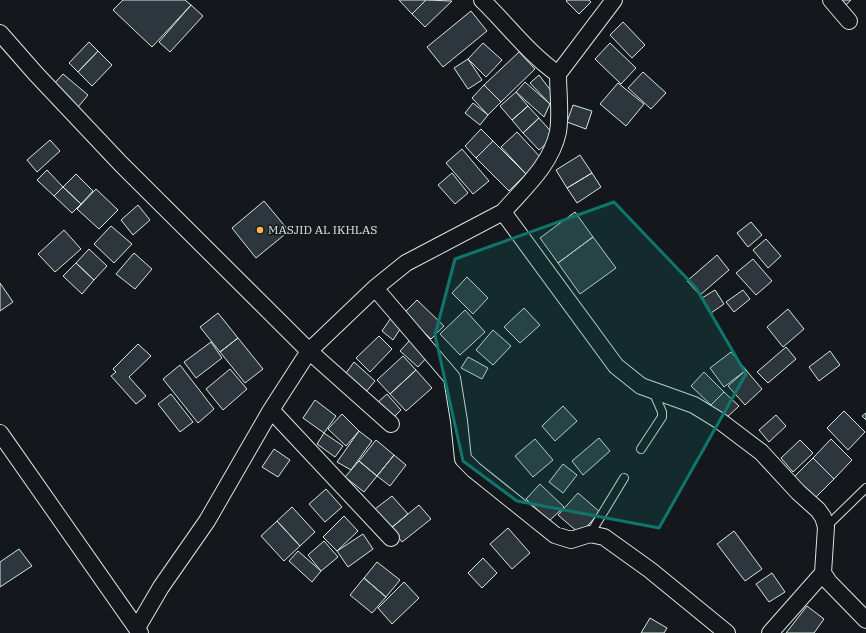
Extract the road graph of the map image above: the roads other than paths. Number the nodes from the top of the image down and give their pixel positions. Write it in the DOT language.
graph roads {
  1 [pos="482,0"];
  2 [pos="614,0"];
  3 [pos="831,0"];
  4 [pos="848,21"];
  5 [pos="0,33"];
  6 [pos="558,74"];
  7 [pos="503,212"];
  8 [pos="375,288"];
  9 [pos="309,351"];
  10 [pos="653,390"];
  11 [pos="271,410"];
  12 [pos="391,424"];
  13 [pos="0,433"];
  14 [pos="641,449"];
  15 [pos="624,478"];
  16 [pos="866,488"];
  17 [pos="826,527"];
  18 [pos="590,534"];
  19 [pos="391,538"];
  20 [pos="823,572"];
  21 [pos="866,620"];
  22 [pos="139,631"];
  23 [pos="728,633"];
  24 [pos="770,633"];
  1 -- 6 [label="street"];
  2 -- 6 [label="street"];
  3 -- 4 [label="street"];
  5 -- 9 [label="street"];
  6 -- 7 [label="street"];
  7 -- 8 [label="street"];
  7 -- 10 [label="street"];
  8 -- 9 [label="street"];
  8 -- 18 [label="street"];
  9 -- 11 [label="street"];
  9 -- 12 [label="street"];
  10 -- 14 [label="lane"];
  10 -- 17 [label="street"];
  11 -- 19 [label="street"];
  11 -- 22 [label="street"];
  13 -- 22 [label="street"];
  15 -- 18 [label="lane"];
  16 -- 17 [label="lane"];
  17 -- 20 [label="street"];
  18 -- 23 [label="street"];
  20 -- 21 [label="street"];
  20 -- 24 [label="street"];
}
